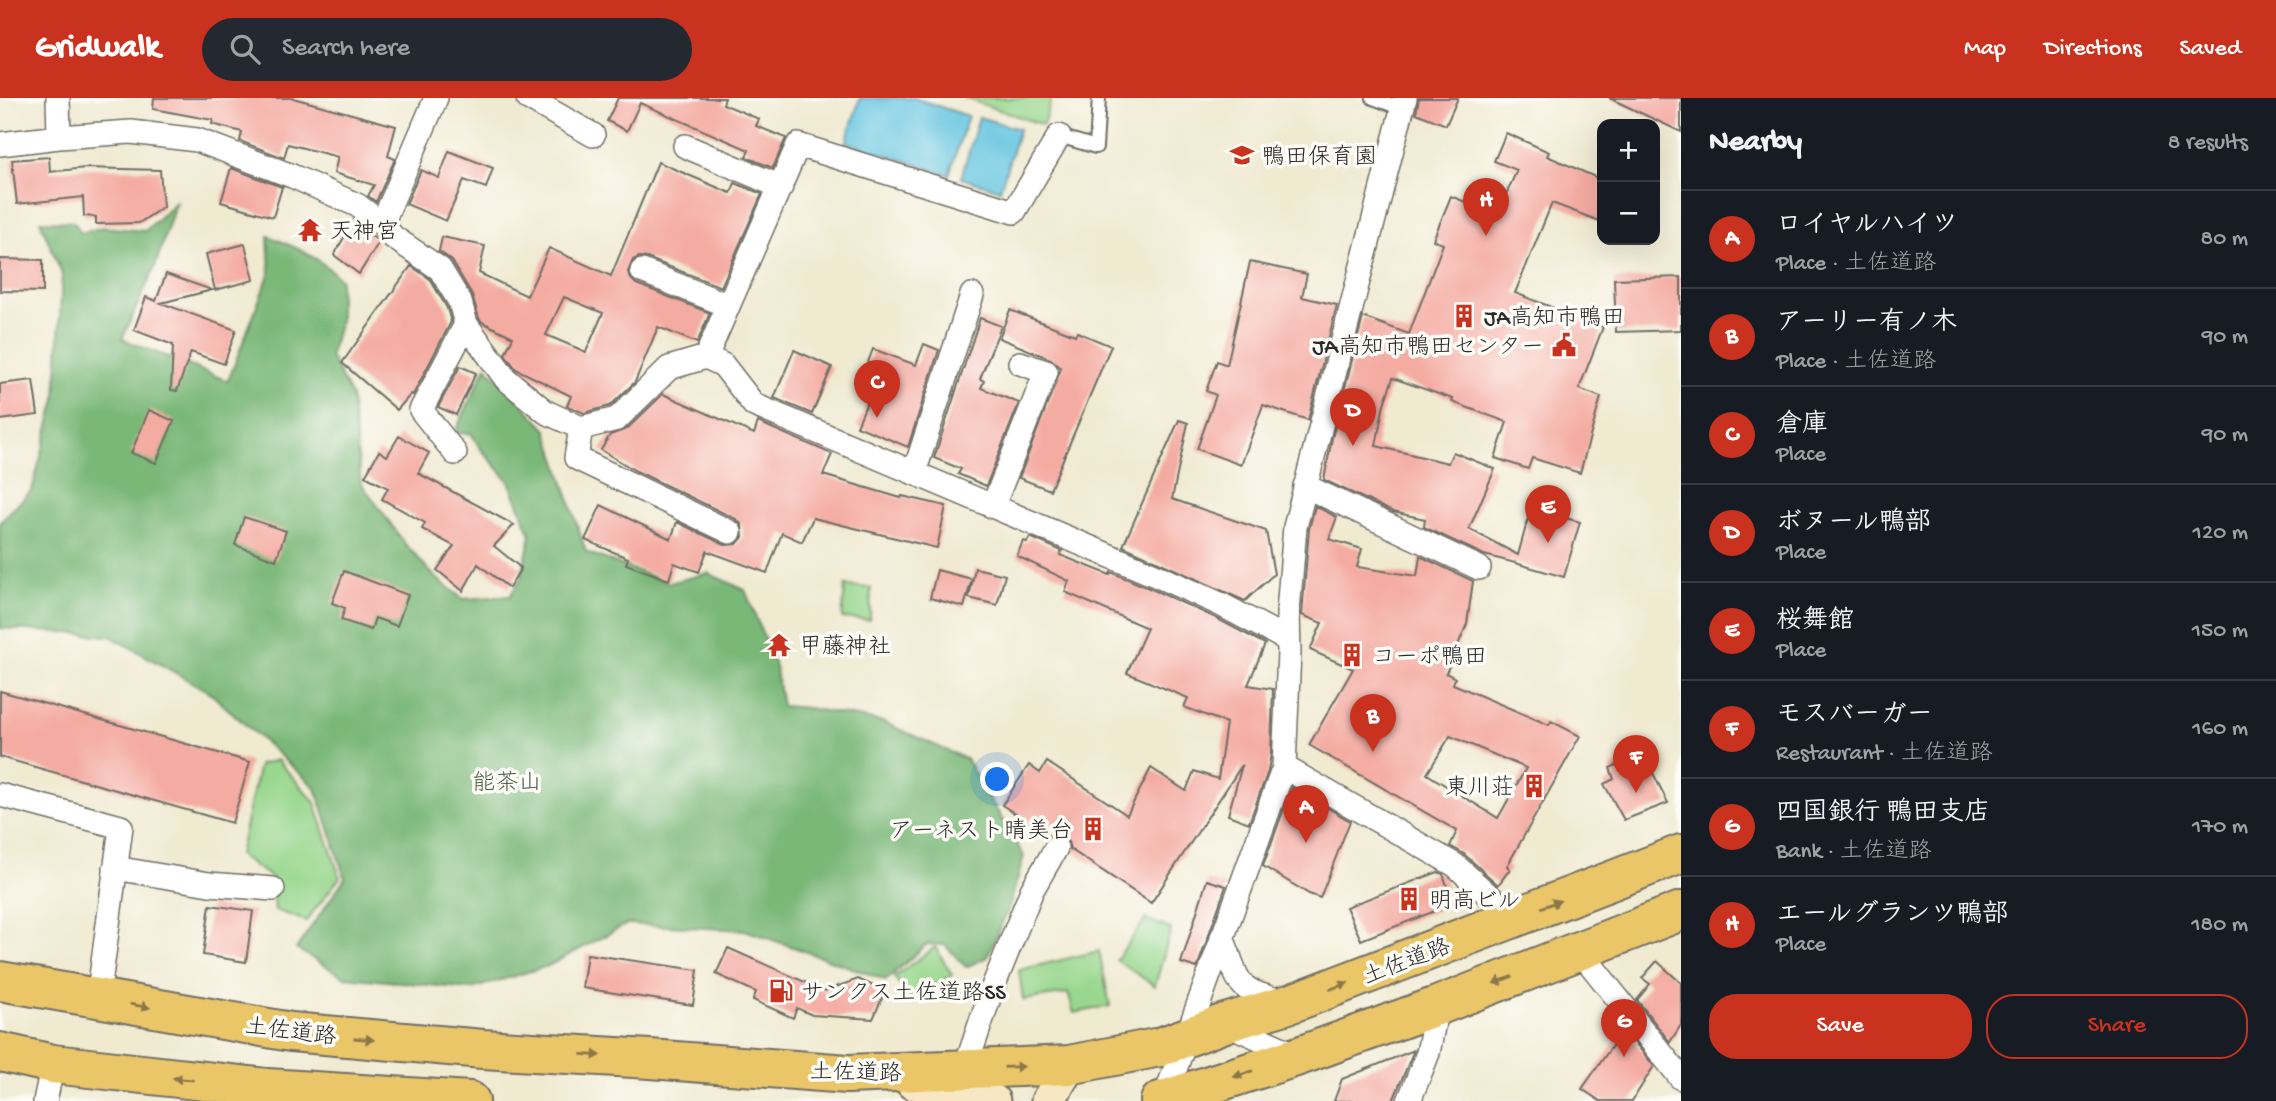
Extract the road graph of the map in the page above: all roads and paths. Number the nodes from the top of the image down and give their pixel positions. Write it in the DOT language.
graph roads {
  1 [pos="58,98"];
  2 [pos="436,98"];
  3 [pos="528,98"];
  4 [pos="1099,98"];
  5 [pos="1373,98"];
  6 [pos="1404,104"];
  7 [pos="593,135"];
  8 [pos="1059,136"];
  9 [pos="59,137"];
  10 [pos="0,144"];
  11 [pos="685,146"];
  12 [pos="781,187"];
  13 [pos="382,224"];
  14 [pos="642,271"];
  15 [pos="972,295"];
  16 [pos="727,305"];
  17 [pos="466,324"];
  18 [pos="706,357"];
  19 [pos="1020,363"];
  20 [pos="581,428"];
  21 [pos="455,453"];
  22 [pos="914,473"];
  23 [pos="1305,486"];
  24 [pos="993,506"];
  25 [pos="730,532"];
  26 [pos="1479,568"];
  27 [pos="1288,640"];
  28 [pos="1284,767"];
  29 [pos="0,795"];
  30 [pos="1056,849"];
  31 [pos="1681,853"];
  32 [pos="115,868"];
  33 [pos="273,889"];
  34 [pos="1681,911"];
  35 [pos="1514,918"];
  36 [pos="1222,937"];
  37 [pos="1579,950"];
  38 [pos="0,981"];
  39 [pos="1203,990"];
  40 [pos="98,999"];
  41 [pos="1292,1003"];
  42 [pos="1437,1006"];
  43 [pos="1225,1023"];
  44 [pos="1186,1037"];
  45 [pos="0,1052"];
  46 [pos="1298,1056"];
  47 [pos="53,1064"];
  48 [pos="1069,1065"];
  49 [pos="965,1069"];
  50 [pos="848,1074"];
  51 [pos="1681,1078"];
  52 [pos="45,1101"];
  53 [pos="470,1101"];
  54 [pos="993,1101"];
  55 [pos="1048,1101"];
  56 [pos="1162,1101"];
  57 [pos="1409,1101"];
  1 -- 9 [label="street"];
  2 -- 13 [label="street"];
  3 -- 7 [label="street"];
  4 -- 8 [label="lane"];
  5 -- 6 [label="lane"];
  6 -- 23 [label="street"];
  8 -- 12 [label="street"];
  9 -- 10 [label="street"];
  9 -- 13 [label="street"];
  11 -- 12 [label="street"];
  12 -- 16 [label="street"];
  13 -- 17 [label="street"];
  14 -- 16 [label="street"];
  15 -- 22 [label="street"];
  16 -- 18 [label="street"];
  17 -- 20 [label="street"];
  17 -- 21 [label="street"];
  18 -- 20 [label="street"];
  18 -- 22 [label="street"];
  19 -- 24 [label="street"];
  20 -- 25 [label="street"];
  22 -- 24 [label="street"];
  23 -- 26 [label="street"];
  23 -- 27 [label="street"];
  24 -- 27 [label="street"];
  27 -- 28 [label="street"];
  28 -- 35 [label="street"];
  28 -- 36 [label="street"];
  29 -- 32 [label="street"];
  30 -- 49 [label="street"];
  35 -- 31 [label="highway, 土佐道路, one-way"];
  32 -- 33 [label="street"];
  32 -- 40 [label="street"];
  34 -- 37 [label="highway"];
  41 -- 35 [label="highway, 土佐道路, one-way"];
  36 -- 39 [label="street"];
  36 -- 41 [label="street"];
  37 -- 42 [label="highway, one-way"];
  37 -- 51 [label="street"];
  38 -- 40 [label="highway, 土佐道路"];
  39 -- 43 [label="street"];
  39 -- 44 [label="street"];
  40 -- 50 [label="highway, 土佐道路, one-way"];
  41 -- 43 [label="highway, 土佐道路"];
  42 -- 46 [label="highway"];
  42 -- 57 [label="street"];
  43 -- 44 [label="highway, 土佐道路"];
  43 -- 46 [label="street"];
  44 -- 48 [label="highway, 土佐道路"];
  44 -- 56 [label="street"];
  45 -- 47 [label="highway"];
  46 -- 56 [label="highway, one-way"];
  47 -- 52 [label="street"];
  53 -- 47 [label="highway, one-way"];
  49 -- 48 [label="highway, 土佐道路, one-way"];
  48 -- 55 [label="main road"];
  49 -- 50 [label="highway, 土佐道路"];
  50 -- 54 [label="main road"];
}
